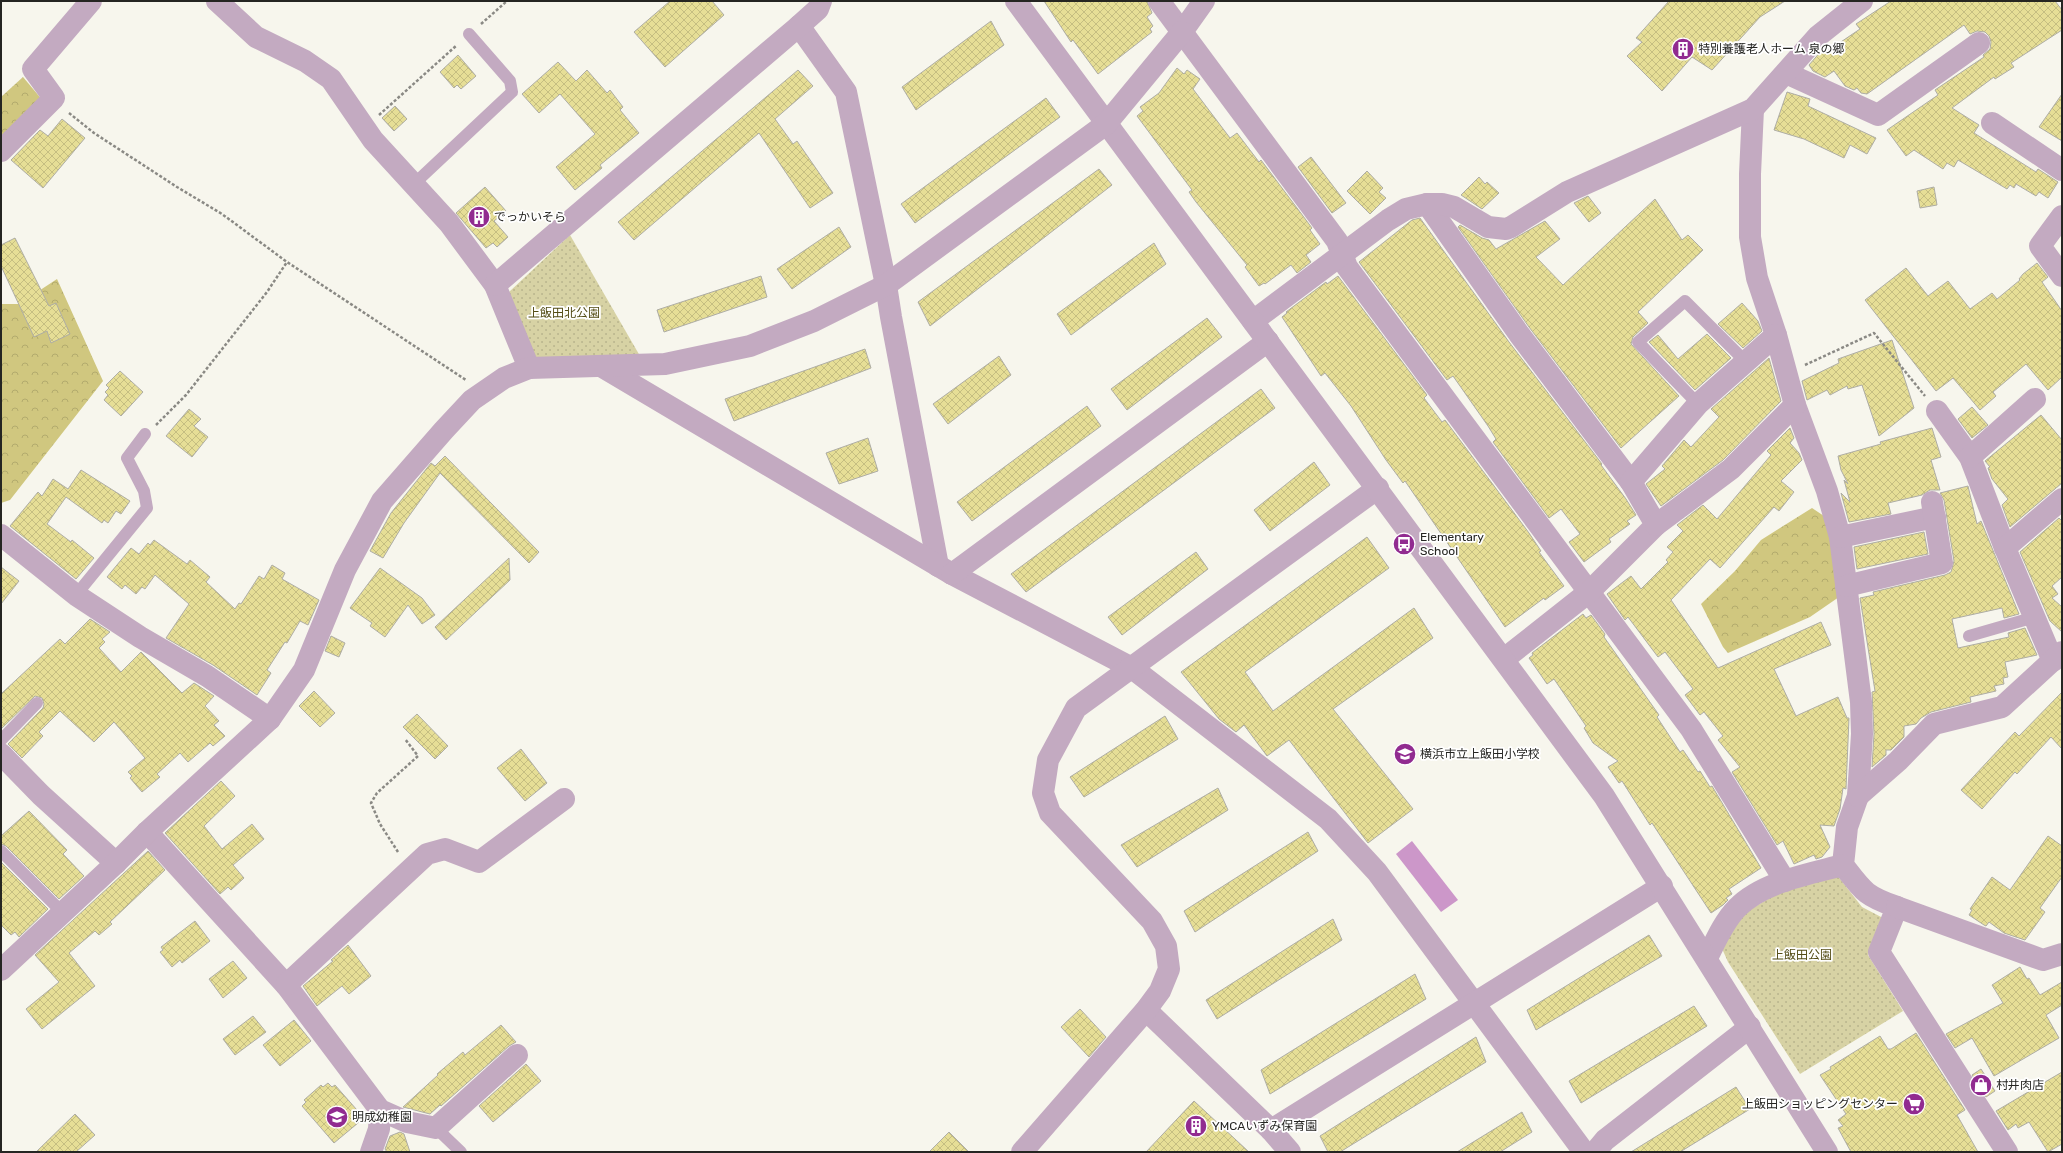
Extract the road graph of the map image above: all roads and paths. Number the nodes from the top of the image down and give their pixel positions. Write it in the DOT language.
graph roads {
  1 [pos="91,1"];
  2 [pos="217,1"];
  3 [pos="507,1"];
  4 [pos="1016,1"];
  5 [pos="1159,1"];
  6 [pos="1204,1"];
  7 [pos="1862,1"];
  8 [pos="822,4"];
  9 [pos="799,26"];
  10 [pos="1182,32"];
  11 [pos="469,34"];
  12 [pos="1979,43"];
  13 [pos="1786,74"];
  14 [pos="54,98"];
  15 [pos="1754,109"];
  16 [pos="1992,123"];
  17 [pos="1106,124"];
  18 [pos="366,127"];
  19 [pos="1,151"];
  20 [pos="2062,170"];
  21 [pos="414,184"];
  22 [pos="1427,204"];
  23 [pos="2062,216"];
  24 [pos="1343,254"];
  25 [pos="287,262"];
  26 [pos="2062,276"];
  27 [pos="495,285"];
  28 [pos="886,285"];
  29 [pos="1253,321"];
  30 [pos="1776,335"];
  31 [pos="1268,341"];
  32 [pos="1745,361"];
  33 [pos="602,366"];
  34 [pos="529,368"];
  35 [pos="1786,373"];
  36 [pos="483,392"];
  37 [pos="2035,399"];
  38 [pos="1698,404"];
  39 [pos="1795,406"];
  40 [pos="1937,412"];
  41 [pos="145,434"];
  42 [pos="1970,457"];
  43 [pos="1631,482"];
  44 [pos="1378,488"];
  45 [pos="2062,499"];
  46 [pos="1656,525"];
  47 [pos="1840,537"];
  48 [pos="2,539"];
  49 [pos="2005,548"];
  50 [pos="945,570"];
  51 [pos="1846,586"];
  52 [pos="1589,592"];
  53 [pos="76,594"];
  54 [pos="2035,617"];
  55 [pos="1969,636"];
  56 [pos="2057,656"];
  57 [pos="1504,659"];
  58 [pos="1132,668"];
  59 [pos="36,704"];
  60 [pos="270,719"];
  61 [pos="405,739"];
  62 [pos="1,740"];
  63 [pos="1,754"];
  64 [pos="1858,796"];
  65 [pos="564,799"];
  66 [pos="147,832"];
  67 [pos="1,851"];
  68 [pos="116,863"];
  69 [pos="1843,865"];
  70 [pos="409,869"];
  71 [pos="1785,880"];
  72 [pos="1662,886"];
  73 [pos="1897,907"];
  74 [pos="64,913"];
  75 [pos="2062,954"];
  76 [pos="1707,958"];
  77 [pos="1,970"];
  78 [pos="286,985"];
  79 [pos="1474,1004"];
  80 [pos="1146,1010"];
  81 [pos="1750,1027"];
  82 [pos="517,1055"];
  83 [pos="380,1110"];
  84 [pos="436,1128"];
  85 [pos="1271,1130"];
  86 [pos="371,1152"];
  87 [pos="462,1152"];
  88 [pos="1022,1152"];
  89 [pos="1290,1152"];
  90 [pos="1584,1152"];
  91 [pos="1595,1152"];
  92 [pos="1827,1152"];
  93 [pos="2007,1152"];
  1 -- 14 [label="street"];
  2 -- 18 [label="street"];
  3 -- 11 [label="path"];
  4 -- 17 [label="street"];
  5 -- 10 [label="street"];
  6 -- 10 [label="street"];
  7 -- 13 [label="street"];
  8 -- 9 [label="street"];
  9 -- 27 [label="street"];
  9 -- 28 [label="street"];
  10 -- 17 [label="street"];
  10 -- 24 [label="street"];
  11 -- 18 [label="path"];
  11 -- 21 [label="lane"];
  12 -- 13 [label="street"];
  13 -- 15 [label="street"];
  14 -- 19 [label="street"];
  14 -- 25 [label="path"];
  15 -- 22 [label="street"];
  15 -- 30 [label="street"];
  16 -- 20 [label="street"];
  17 -- 28 [label="street"];
  17 -- 29 [label="street"];
  18 -- 21 [label="street"];
  21 -- 27 [label="street"];
  22 -- 24 [label="street"];
  22 -- 43 [label="street"];
  23 -- 26 [label="street"];
  24 -- 29 [label="street"];
  24 -- 52 [label="street"];
  25 -- 36 [label="path"];
  25 -- 41 [label="path"];
  27 -- 34 [label="street"];
  28 -- 33 [label="street"];
  28 -- 50 [label="street"];
  29 -- 31 [label="street"];
  30 -- 32 [label="street"];
  30 -- 35 [label="street"];
  31 -- 44 [label="street"];
  31 -- 50 [label="street"];
  32 -- 38 [label="street"];
  32 -- 38 [label="lane"];
  33 -- 34 [label="street"];
  33 -- 50 [label="street"];
  34 -- 36 [label="street"];
  35 -- 39 [label="street"];
  35 -- 40 [label="path"];
  36 -- 60 [label="street"];
  37 -- 42 [label="street"];
  38 -- 43 [label="street"];
  39 -- 46 [label="street"];
  39 -- 47 [label="street"];
  40 -- 42 [label="street"];
  41 -- 53 [label="lane"];
  42 -- 49 [label="street"];
  43 -- 46 [label="street"];
  44 -- 57 [label="street"];
  44 -- 58 [label="street"];
  45 -- 49 [label="street"];
  46 -- 52 [label="street"];
  47 -- 51 [label="street"];
  47 -- 51 [label="street"];
  48 -- 53 [label="street"];
  49 -- 54 [label="street"];
  50 -- 58 [label="street"];
  51 -- 64 [label="street"];
  52 -- 57 [label="street"];
  52 -- 71 [label="street"];
  53 -- 60 [label="street"];
  54 -- 55 [label="lane"];
  54 -- 56 [label="street"];
  56 -- 64 [label="street"];
  57 -- 72 [label="street"];
  58 -- 79 [label="street"];
  58 -- 80 [label="street"];
  59 -- 62 [label="lane"];
  60 -- 66 [label="street"];
  61 -- 70 [label="path"];
  63 -- 68 [label="street"];
  64 -- 69 [label="street"];
  65 -- 70 [label="street"];
  66 -- 68 [label="street"];
  66 -- 78 [label="street"];
  67 -- 74 [label="lane"];
  68 -- 74 [label="street"];
  69 -- 71 [label="street"];
  69 -- 73 [label="street"];
  70 -- 78 [label="street"];
  71 -- 76 [label="street"];
  72 -- 76 [label="street"];
  72 -- 79 [label="street"];
  73 -- 75 [label="street"];
  73 -- 93 [label="street"];
  74 -- 77 [label="street"];
  76 -- 81 [label="street"];
  78 -- 83 [label="street"];
  79 -- 85 [label="street"];
  79 -- 90 [label="street"];
  80 -- 85 [label="street"];
  80 -- 88 [label="street"];
  81 -- 91 [label="street"];
  81 -- 92 [label="street"];
  82 -- 84 [label="street"];
  83 -- 84 [label="street"];
  83 -- 86 [label="street"];
  84 -- 87 [label="lane"];
  85 -- 89 [label="street"];
}
